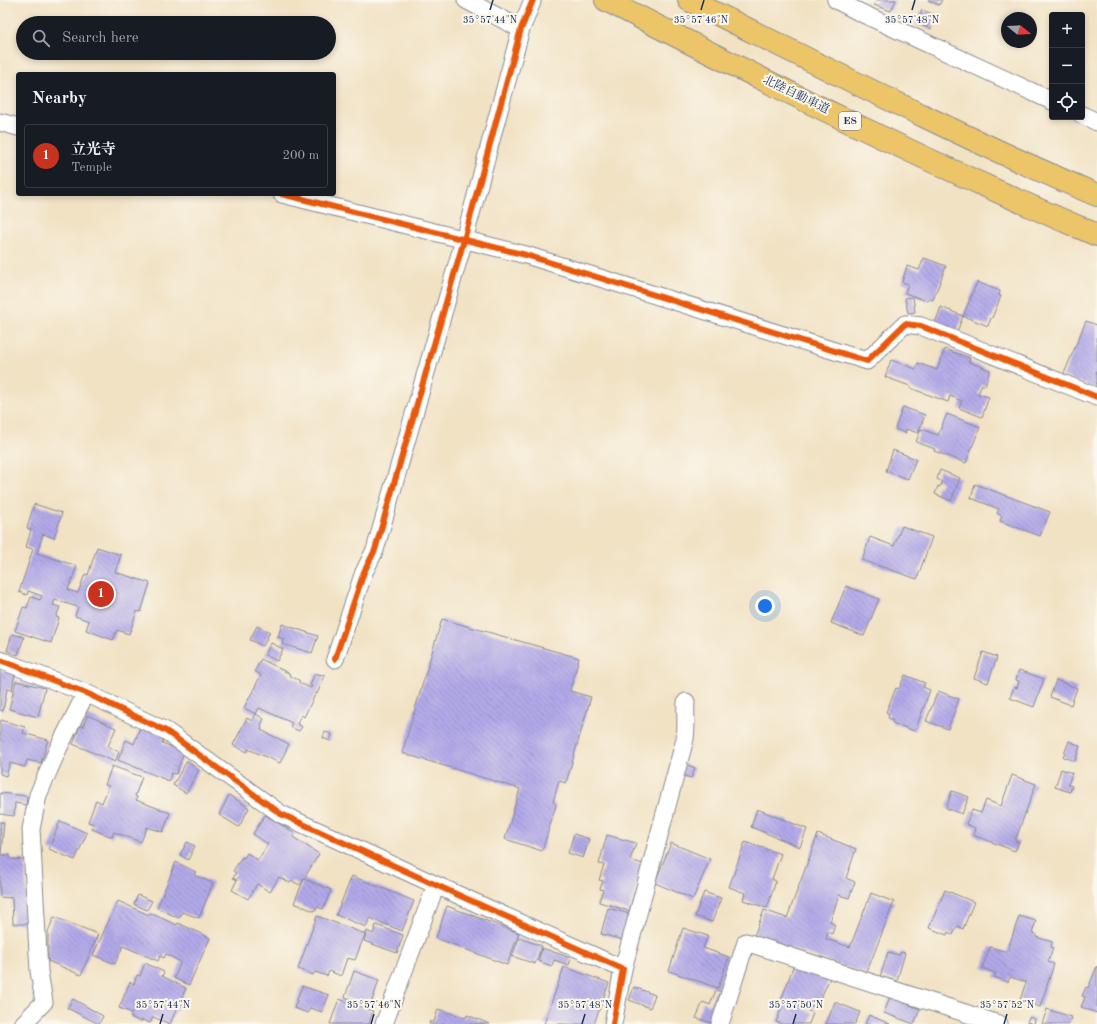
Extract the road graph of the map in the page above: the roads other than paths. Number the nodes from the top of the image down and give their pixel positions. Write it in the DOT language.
graph roads {
  1 [pos="466,0"];
  2 [pos="606,0"];
  3 [pos="689,0"];
  4 [pos="836,0"];
  5 [pos="532,2"];
  6 [pos="521,29"];
  7 [pos="1049,100"];
  8 [pos="1085,116"];
  9 [pos="0,122"];
  10 [pos="1097,122"];
  11 [pos="16,126"];
  12 [pos="1097,194"];
  13 [pos="290,196"];
  14 [pos="1097,235"];
  15 [pos="464,240"];
  16 [pos="1097,397"];
  17 [pos="336,659"];
  18 [pos="0,660"];
  19 [pos="86,693"];
  20 [pos="686,702"];
  21 [pos="436,886"];
  22 [pos="623,969"];
  23 [pos="23,1024"];
  24 [pos="384,1024"];
  25 [pos="613,1024"];
  26 [pos="720,1024"];
  27 [pos="999,1024"];
  1 -- 6 [label="street"];
  2 -- 14 [label="highway, 北陸自動車道 / E8"];
  3 -- 12 [label="highway"];
  4 -- 7 [label="street"];
  5 -- 6 [label="street"];
  6 -- 15 [label="street"];
  8 -- 10 [label="street"];
  9 -- 11 [label="street"];
  13 -- 15 [label="street"];
  15 -- 16 [label="street"];
  15 -- 17 [label="street"];
  18 -- 19 [label="street"];
  19 -- 21 [label="street"];
  19 -- 23 [label="street"];
  20 -- 22 [label="street"];
  21 -- 22 [label="street"];
  21 -- 24 [label="street"];
  22 -- 25 [label="street"];
  26 -- 27 [label="street"];
}
